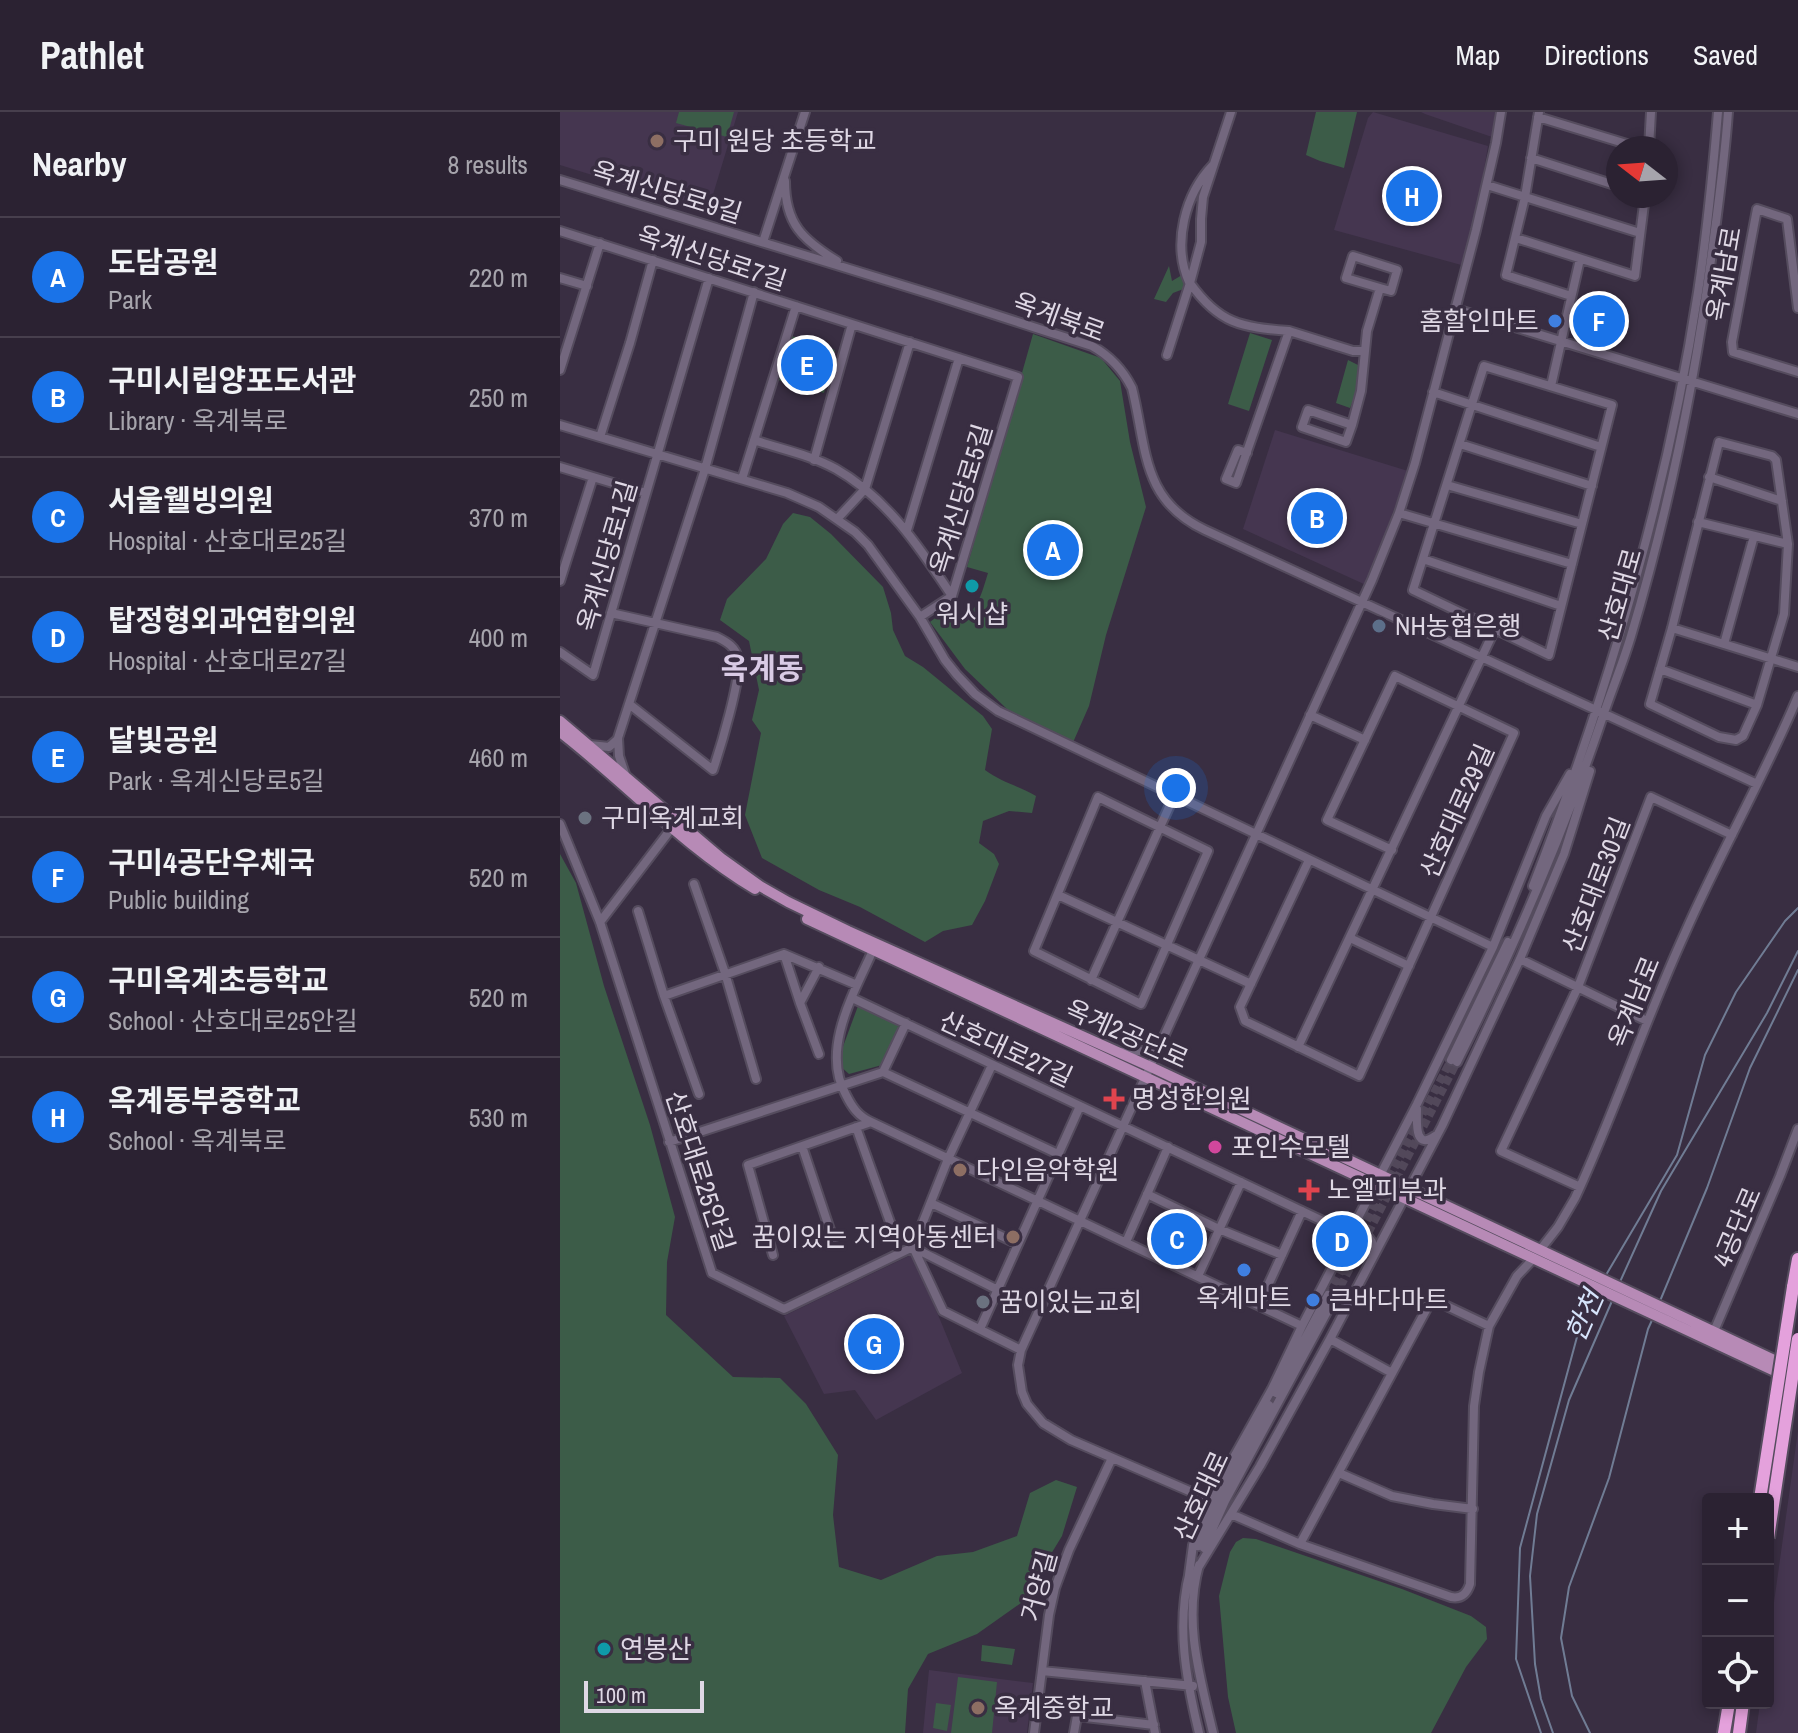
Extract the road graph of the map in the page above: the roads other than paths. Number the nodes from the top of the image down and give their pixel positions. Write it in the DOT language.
graph roads {
  1 [pos="805,112"];
  2 [pos="1231,112"];
  3 [pos="1501,112"];
  4 [pos="1651,112"];
  5 [pos="1718,112"];
  6 [pos="1728,112"];
  7 [pos="1539,114"];
  8 [pos="1650,136"];
  9 [pos="1606,137"];
  10 [pos="1531,158"];
  11 [pos="1215,163"];
  12 [pos="788,164"];
  13 [pos="560,180"];
  14 [pos="1606,182"];
  15 [pos="1487,185"];
  16 [pos="1525,197"];
  17 [pos="1643,208"];
  18 [pos="560,231"];
  19 [pos="1640,233"];
  20 [pos="1516,238"];
  21 [pos="763,242"];
  22 [pos="600,243"];
  23 [pos="1580,259"];
  24 [pos="653,260"];
  25 [pos="849,269"];
  26 [pos="560,278"];
  27 [pos="709,278"];
  28 [pos="1190,283"];
  29 [pos="587,286"];
  30 [pos="1380,288"];
  31 [pos="754,292"];
  32 [pos="1571,296"];
  33 [pos="796,306"];
  34 [pos="1798,308"];
  35 [pos="1456,309"];
  36 [pos="852,324"];
  37 [pos="1289,331"];
  38 [pos="1561,341"];
  39 [pos="910,342"];
  40 [pos="1364,351"];
  41 [pos="1167,355"];
  42 [pos="959,358"];
  43 [pos="560,370"];
  44 [pos="1798,372"];
  45 [pos="1018,377"];
  46 [pos="1687,380"];
  47 [pos="1551,386"];
  48 [pos="1433,392"];
  49 [pos="1472,405"];
  50 [pos="1798,414"];
  51 [pos="560,425"];
  52 [pos="1352,425"];
  53 [pos="600,437"];
  54 [pos="754,440"];
  55 [pos="1460,444"];
  56 [pos="1601,447"];
  57 [pos="1247,453"];
  58 [pos="658,455"];
  59 [pos="814,460"];
  60 [pos="560,467"];
  61 [pos="705,469"];
  62 [pos="593,477"];
  63 [pos="1709,477"];
  64 [pos="742,479"];
  65 [pos="1447,485"];
  66 [pos="1592,486"];
  67 [pos="865,489"];
  68 [pos="646,493"];
  69 [pos="1782,501"];
  70 [pos="1399,513"];
  71 [pos="838,518"];
  72 [pos="1435,522"];
  73 [pos="1698,522"];
  74 [pos="1582,524"];
  75 [pos="907,530"];
  76 [pos="1754,536"];
  77 [pos="1788,544"];
  78 [pos="1423,559"];
  79 [pos="1572,564"];
  80 [pos="560,581"];
  81 [pos="952,596"];
  82 [pos="1362,601"];
  83 [pos="1561,606"];
  84 [pos="611,613"];
  85 [pos="920,617"];
  86 [pos="655,623"];
  87 [pos="1672,628"];
  88 [pos="1495,629"];
  89 [pos="1724,644"];
  90 [pos="560,652"];
  91 [pos="1482,657"];
  92 [pos="1771,658"];
  93 [pos="1798,667"];
  94 [pos="1660,669"];
  95 [pos="1798,696"];
  96 [pos="629,704"];
  97 [pos="1757,705"];
  98 [pos="1459,706"];
  99 [pos="1600,712"];
  100 [pos="1310,715"];
  101 [pos="560,721"];
  102 [pos="560,732"];
  103 [pos="618,738"];
  104 [pos="1365,740"];
  105 [pos="590,745"];
  106 [pos="1578,763"];
  107 [pos="626,776"];
  108 [pos="1757,784"];
  109 [pos="1174,796"];
  110 [pos="560,824"];
  111 [pos="675,824"];
  112 [pos="1160,827"];
  113 [pos="1256,835"];
  114 [pos="1732,835"];
  115 [pos="1392,850"];
  116 [pos="1309,860"];
  117 [pos="694,884"];
  118 [pos="1372,890"];
  119 [pos="1058,895"];
  120 [pos="638,911"];
  121 [pos="1431,918"];
  122 [pos="600,922"];
  123 [pos="1117,922"];
  124 [pos="1350,938"];
  125 [pos="1167,945"];
  126 [pos="875,947"];
  127 [pos="1493,947"];
  128 [pos="784,954"];
  129 [pos="1520,959"];
  130 [pos="1199,960"];
  131 [pos="1409,966"];
  132 [pos="819,967"];
  133 [pos="725,973"];
  134 [pos="1091,980"];
  135 [pos="1251,984"];
  136 [pos="857,985"];
  137 [pos="1578,987"];
  138 [pos="664,996"];
  139 [pos="852,998"];
  140 [pos="800,1003"];
  141 [pos="1647,1021"];
  142 [pos="906,1023"];
  143 [pos="1162,1042"];
  144 [pos="1298,1047"];
  145 [pos="1114,1051"];
  146 [pos="819,1054"];
  147 [pos="992,1065"];
  148 [pos="883,1072"];
  149 [pos="1149,1072"];
  150 [pos="756,1079"];
  151 [pos="841,1086"];
  152 [pos="699,1094"];
  153 [pos="1417,1104"];
  154 [pos="1080,1106"];
  155 [pos="969,1113"];
  156 [pos="871,1122"];
  157 [pos="1124,1126"];
  158 [pos="856,1127"];
  159 [pos="1798,1129"];
  160 [pos="1438,1133"];
  161 [pos="669,1142"];
  162 [pos="802,1146"];
  163 [pos="1168,1147"];
  164 [pos="1058,1154"];
  165 [pos="948,1159"];
  166 [pos="1378,1180"];
  167 [pos="1241,1182"];
  168 [pos="1580,1187"];
  169 [pos="1407,1193"];
  170 [pos="1147,1194"];
  171 [pos="1038,1201"];
  172 [pos="931,1203"];
  173 [pos="1302,1211"];
  174 [pos="1080,1221"];
  175 [pos="891,1225"];
  176 [pos="1219,1229"];
  177 [pos="1350,1233"];
  178 [pos="833,1239"];
  179 [pos="1126,1242"];
  180 [pos="1018,1244"];
  181 [pos="913,1247"];
  182 [pos="1537,1254"];
  183 [pos="773,1255"];
  184 [pos="1282,1255"];
  185 [pos="1798,1259"];
  186 [pos="1371,1260"];
  187 [pos="1198,1276"];
  188 [pos="998,1290"];
  189 [pos="1259,1305"];
  190 [pos="1302,1326"];
  191 [pos="1489,1326"];
  192 [pos="980,1329"];
  193 [pos="1712,1336"];
  194 [pos="1330,1339"];
  195 [pos="1798,1339"];
  196 [pos="1021,1350"];
  197 [pos="1392,1373"];
  198 [pos="1798,1373"];
  199 [pos="1798,1382"];
  200 [pos="1112,1458"];
  201 [pos="1339,1473"];
  202 [pos="1761,1493"];
  203 [pos="1774,1498"];
  204 [pos="1210,1500"];
  205 [pos="1473,1509"];
  206 [pos="1231,1514"];
  207 [pos="1300,1544"];
  208 [pos="1198,1568"];
  209 [pos="1189,1575"];
  210 [pos="1042,1671"];
  211 [pos="1145,1681"];
  212 [pos="1188,1685"];
  213 [pos="1202,1687"];
  214 [pos="1728,1709"];
  215 [pos="1742,1709"];
  216 [pos="1154,1729"];
  217 [pos="1034,1733"];
  218 [pos="1074,1733"];
  219 [pos="1199,1733"];
  220 [pos="1213,1733"];
  221 [pos="1724,1733"];
  222 [pos="1739,1733"];
  1 -- 12 [label="street"];
  2 -- 11 [label="street"];
  3 -- 15 [label="street"];
  4 -- 8 [label="street"];
  5 -- 46 [label="street, 산호대로"];
  6 -- 46 [label="street, 산호대로"];
  7 -- 9 [label="street"];
  7 -- 10 [label="street"];
  10 -- 14 [label="street"];
  10 -- 16 [label="street"];
  11 -- 28 [label="street"];
  11 -- 28 [label="street"];
  12 -- 21 [label="street"];
  12 -- 25 [label="street"];
  13 -- 21 [label="street, 옥계신당로9길"];
  15 -- 16 [label="street"];
  15 -- 35 [label="street"];
  16 -- 19 [label="street"];
  16 -- 20 [label="street"];
  17 -- 19 [label="street"];
  18 -- 22 [label="street, 옥계신당로7길"];
  19 -- 23 [label="street"];
  20 -- 23 [label="street"];
  20 -- 32 [label="street"];
  21 -- 25 [label="street, 옥계북로"];
  22 -- 24 [label="street, 옥계신당로7길"];
  22 -- 29 [label="street"];
  23 -- 32 [label="street"];
  24 -- 27 [label="street, 옥계신당로7길"];
  24 -- 53 [label="street"];
  25 -- 82 [label="street, 옥계북로"];
  26 -- 29 [label="street"];
  27 -- 31 [label="street, 옥계신당로7길"];
  27 -- 58 [label="street"];
  28 -- 37 [label="street"];
  28 -- 41 [label="street"];
  29 -- 43 [label="street"];
  30 -- 30 [label="street"];
  30 -- 40 [label="street"];
  31 -- 33 [label="street, 옥계신당로7길"];
  31 -- 61 [label="street"];
  32 -- 38 [label="street"];
  33 -- 36 [label="street, 옥계신당로7길"];
  33 -- 54 [label="street"];
  34 -- 44 [label="street, 옥계남로"];
  35 -- 38 [label="street"];
  35 -- 48 [label="street"];
  36 -- 39 [label="street, 옥계신당로7길"];
  36 -- 59 [label="street"];
  37 -- 40 [label="street"];
  37 -- 57 [label="street"];
  38 -- 46 [label="street"];
  38 -- 47 [label="street"];
  39 -- 42 [label="street, 옥계신당로7길"];
  39 -- 67 [label="street"];
  40 -- 52 [label="street"];
  42 -- 45 [label="street, 옥계신당로7길"];
  42 -- 75 [label="street"];
  45 -- 81 [label="street, 옥계신당로5길"];
  46 -- 50 [label="street"];
  46 -- 99 [label="street, 산호대로"];
  47 -- 49 [label="street"];
  47 -- 56 [label="street"];
  48 -- 49 [label="street"];
  48 -- 70 [label="street"];
  49 -- 55 [label="street"];
  49 -- 56 [label="street"];
  51 -- 53 [label="street, 옥계신당로5길"];
  52 -- 52 [label="street"];
  53 -- 58 [label="street, 옥계신당로5길"];
  54 -- 59 [label="street"];
  54 -- 64 [label="street"];
  55 -- 65 [label="street"];
  55 -- 66 [label="street"];
  56 -- 66 [label="street"];
  58 -- 61 [label="street, 옥계신당로5길"];
  58 -- 68 [label="street, 옥계신당로1길"];
  59 -- 67 [label="street"];
  60 -- 62 [label="street"];
  61 -- 64 [label="street, 옥계신당로5길"];
  61 -- 86 [label="street"];
  62 -- 68 [label="street"];
  62 -- 80 [label="street, 옥계신당로1길"];
  63 -- 69 [label="street"];
  63 -- 69 [label="street"];
  63 -- 73 [label="street"];
  64 -- 71 [label="street, 옥계신당로5길"];
  65 -- 72 [label="street"];
  65 -- 74 [label="street"];
  66 -- 74 [label="street"];
  67 -- 71 [label="street"];
  67 -- 75 [label="street"];
  68 -- 84 [label="street, 옥계신당로1길"];
  69 -- 77 [label="street"];
  70 -- 72 [label="street"];
  70 -- 82 [label="street"];
  71 -- 85 [label="street, 옥계신당로5길"];
  72 -- 78 [label="street"];
  72 -- 79 [label="street"];
  73 -- 76 [label="street"];
  73 -- 87 [label="street"];
  74 -- 79 [label="street"];
  75 -- 81 [label="street"];
  76 -- 77 [label="street"];
  76 -- 89 [label="street"];
  77 -- 92 [label="street"];
  78 -- 83 [label="street"];
  78 -- 88 [label="street"];
  79 -- 83 [label="street"];
  81 -- 85 [label="street, 옥계신당로5길"];
  82 -- 91 [label="street, 옥계북로"];
  82 -- 100 [label="street"];
  83 -- 88 [label="street"];
  84 -- 86 [label="street"];
  84 -- 90 [label="street, 옥계신당로1길"];
  85 -- 109 [label="street, 옥계신당로5길"];
  86 -- 96 [label="street"];
  86 -- 96 [label="street"];
  87 -- 89 [label="street"];
  87 -- 94 [label="street"];
  88 -- 91 [label="street"];
  89 -- 92 [label="street"];
  91 -- 98 [label="street"];
  91 -- 99 [label="street, 옥계북로"];
  92 -- 93 [label="street"];
  92 -- 97 [label="street"];
  94 -- 97 [label="street"];
  94 -- 97 [label="street"];
  95 -- 108 [label="street, 옥계남로"];
  96 -- 103 [label="street"];
  98 -- 104 [label="street, 산호대로29길"];
  98 -- 115 [label="street, 산호대로29길"];
  98 -- 121 [label="street, 산호대로29길"];
  99 -- 106 [label="street, 산호대로"];
  99 -- 106 [label="street, 산호대로"];
  99 -- 108 [label="street, 옥계북로"];
  99 -- 129 [label="street"];
  100 -- 104 [label="street"];
  100 -- 113 [label="street"];
  101 -- 105 [label="main road, 옥계2공단로"];
  102 -- 111 [label="main road, 옥계2공단로"];
  103 -- 105 [label="street"];
  103 -- 107 [label="street"];
  104 -- 115 [label="street, 산호대로29길"];
  105 -- 107 [label="main road, 옥계2공단로"];
  106 -- 127 [label="street"];
  107 -- 111 [label="main road, 옥계2공단로"];
  108 -- 114 [label="street, 옥계남로"];
  109 -- 112 [label="street"];
  109 -- 113 [label="street, 산호대로29길"];
  110 -- 122 [label="street, 산호대로25안길"];
  111 -- 122 [label="street"];
  111 -- 126 [label="main road, 옥계2공단로"];
  112 -- 119 [label="street"];
  112 -- 123 [label="street"];
  112 -- 125 [label="street"];
  113 -- 116 [label="street, 산호대로29길"];
  113 -- 130 [label="street"];
  114 -- 137 [label="street, 산호대로30길"];
  114 -- 141 [label="street, 옥계남로"];
  115 -- 118 [label="street, 산호대로29길"];
  116 -- 118 [label="street, 산호대로29길"];
  116 -- 135 [label="street, 산호대로29길"];
  117 -- 133 [label="street"];
  118 -- 121 [label="street, 산호대로29길"];
  118 -- 124 [label="street, 산호대로29길"];
  119 -- 123 [label="street"];
  119 -- 134 [label="street"];
  120 -- 138 [label="street"];
  121 -- 127 [label="street, 산호대로29길"];
  121 -- 131 [label="street, 산호대로29길"];
  122 -- 161 [label="street, 산호대로25안길"];
  123 -- 125 [label="street"];
  123 -- 134 [label="street"];
  124 -- 131 [label="street"];
  124 -- 144 [label="street, 산호대로29길"];
  125 -- 130 [label="street"];
  125 -- 134 [label="street"];
  126 -- 136 [label="street"];
  126 -- 145 [label="main road, 옥계2공단로"];
  126 -- 149 [label="main road, 옥계2공단로"];
  127 -- 153 [label="street"];
  128 -- 132 [label="street"];
  128 -- 133 [label="street"];
  128 -- 140 [label="street"];
  129 -- 137 [label="street, 산호대로30길"];
  129 -- 160 [label="street"];
  130 -- 135 [label="street"];
  130 -- 143 [label="street"];
  131 -- 144 [label="street, 산호대로29길"];
  132 -- 136 [label="street"];
  132 -- 140 [label="street"];
  133 -- 138 [label="street"];
  133 -- 150 [label="street"];
  135 -- 144 [label="street, 산호대로29길"];
  136 -- 139 [label="street"];
  137 -- 141 [label="street, 산호대로30길"];
  137 -- 168 [label="street, 산호대로30길"];
  138 -- 152 [label="street"];
  139 -- 142 [label="street, 산호대로27길"];
  139 -- 151 [label="street"];
  140 -- 146 [label="street"];
  141 -- 168 [label="street, 옥계남로"];
  142 -- 147 [label="street, 산호대로27길"];
  142 -- 148 [label="street, 산호대로27길"];
  143 -- 145 [label="street"];
  143 -- 149 [label="street"];
  145 -- 149 [label="main road, 옥계2공단로"];
  147 -- 154 [label="street, 산호대로27길"];
  147 -- 155 [label="street"];
  148 -- 151 [label="street"];
  148 -- 155 [label="street"];
  149 -- 157 [label="street"];
  149 -- 166 [label="main road, 옥계2공단로"];
  151 -- 156 [label="street"];
  151 -- 161 [label="street"];
  153 -- 160 [label="street"];
  153 -- 166 [label="street"];
  154 -- 157 [label="street, 산호대로27길"];
  154 -- 164 [label="street"];
  155 -- 164 [label="street"];
  155 -- 165 [label="street"];
  156 -- 158 [label="street"];
  156 -- 165 [label="street"];
  157 -- 163 [label="street, 산호대로27길"];
  157 -- 174 [label="street"];
  158 -- 162 [label="street"];
  158 -- 175 [label="street"];
  159 -- 193 [label="street, 4공단로"];
  160 -- 169 [label="street"];
  161 -- 181 [label="street, 산호대로25안길"];
  162 -- 178 [label="street"];
  162 -- 183 [label="street"];
  163 -- 167 [label="street, 산호대로27길"];
  163 -- 170 [label="street"];
  164 -- 171 [label="street"];
  165 -- 171 [label="street"];
  165 -- 172 [label="street"];
  166 -- 169 [label="main road, 옥계2공단로"];
  166 -- 177 [label="street"];
  167 -- 173 [label="street, 산호대로27길"];
  167 -- 176 [label="street"];
  168 -- 182 [label="street, 옥계남로"];
  169 -- 182 [label="main road, 옥계2공단로"];
  169 -- 186 [label="street"];
  170 -- 176 [label="street"];
  170 -- 179 [label="street"];
  171 -- 174 [label="street"];
  171 -- 180 [label="street"];
  172 -- 180 [label="street"];
  172 -- 181 [label="street"];
  173 -- 177 [label="street, 산호대로27길"];
  173 -- 184 [label="street"];
  174 -- 179 [label="street"];
  174 -- 196 [label="street"];
  176 -- 184 [label="street"];
  176 -- 187 [label="street"];
  177 -- 186 [label="street"];
  177 -- 190 [label="street"];
  179 -- 187 [label="street"];
  180 -- 188 [label="street"];
  181 -- 188 [label="street"];
  181 -- 192 [label="street"];
  182 -- 191 [label="street, 옥계남로"];
  182 -- 193 [label="main road, 옥계2공단로"];
  184 -- 189 [label="street"];
  185 -- 202 [label="highway, bridge"];
  186 -- 194 [label="street"];
  187 -- 189 [label="street"];
  188 -- 192 [label="street"];
  189 -- 190 [label="street"];
  190 -- 204 [label="street"];
  191 -- 197 [label="street"];
  191 -- 205 [label="street, 옥계남로"];
  192 -- 196 [label="street"];
  193 -- 198 [label="main road, 옥계2공단로"];
  193 -- 199 [label="main road, 옥계2공단로"];
  194 -- 197 [label="street"];
  194 -- 206 [label="street"];
  195 -- 203 [label="highway, bridge"];
  196 -- 200 [label="street"];
  197 -- 201 [label="street"];
  200 -- 204 [label="street"];
  200 -- 210 [label="street, 거양길"];
  201 -- 205 [label="street"];
  201 -- 207 [label="street"];
  204 -- 209 [label="street"];
  205 -- 207 [label="street, 옥계남로"];
  206 -- 207 [label="street"];
  206 -- 208 [label="street"];
  208 -- 209 [label="street, 산호대로"];
  208 -- 213 [label="street, 산호대로"];
  209 -- 212 [label="street, 산호대로"];
  210 -- 211 [label="street"];
  210 -- 217 [label="street, 거양길"];
  211 -- 212 [label="street"];
  211 -- 216 [label="street"];
  212 -- 213 [label="street"];
  212 -- 219 [label="street, 산호대로"];
  213 -- 220 [label="street, 산호대로"];
  214 -- 221 [label="highway"];
  215 -- 222 [label="highway"];
  216 -- 218 [label="street"];
}
